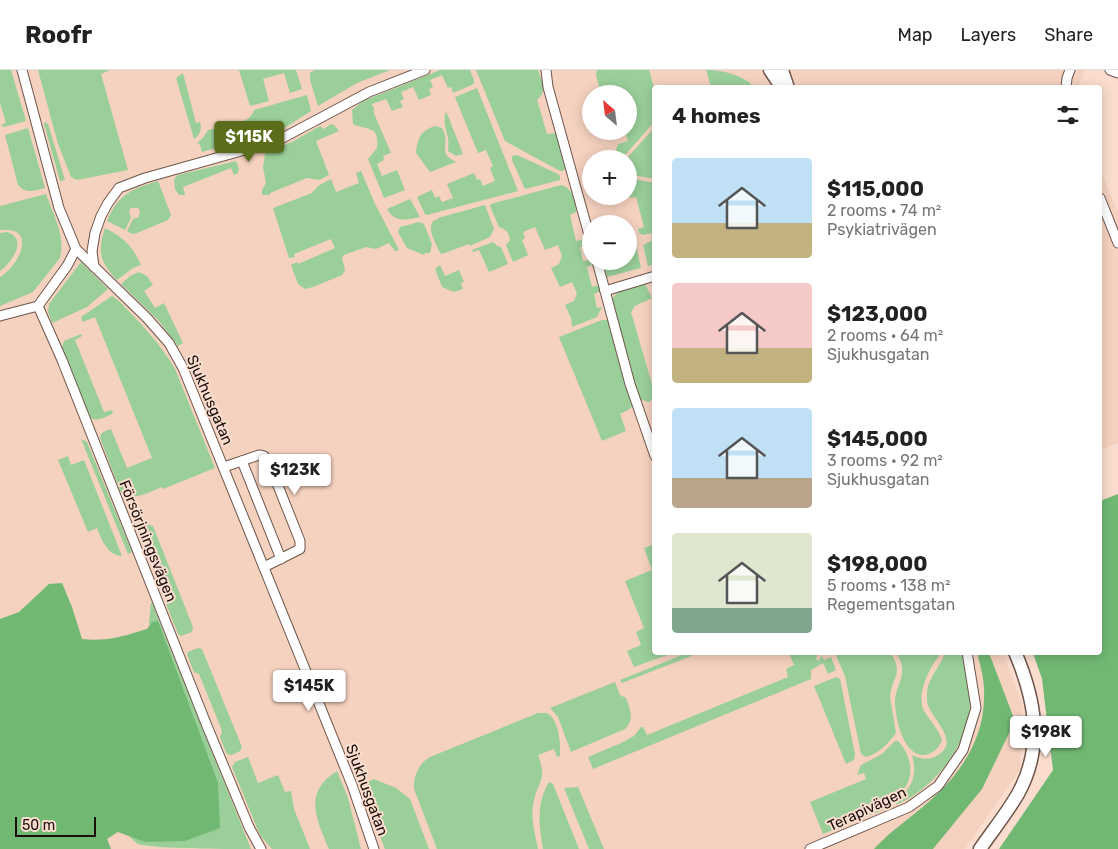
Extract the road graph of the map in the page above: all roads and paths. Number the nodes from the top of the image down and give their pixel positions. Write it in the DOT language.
graph roads {
  1 [pos="22,70"];
  2 [pos="425,70"];
  3 [pos="546,70"];
  4 [pos="770,70"];
  5 [pos="782,70"];
  6 [pos="1070,70"];
  7 [pos="1110,70"];
  8 [pos="1118,73"];
  9 [pos="780,85"];
  10 [pos="787,85"];
  11 [pos="1066,85"];
  12 [pos="1102,203"];
  13 [pos="584,215"];
  14 [pos="1118,243"];
  15 [pos="76,249"];
  16 [pos="94,267"];
  17 [pos="599,270"];
  18 [pos="652,277"];
  19 [pos="605,290"];
  20 [pos="38,306"];
  21 [pos="0,316"];
  22 [pos="652,447"];
  23 [pos="242,461"];
  24 [pos="224,467"];
  25 [pos="281,559"];
  26 [pos="264,566"];
  27 [pos="967,655"];
  28 [pos="1016,655"];
  29 [pos="261,849"];
  30 [pos="374,849"];
  31 [pos="810,849"];
  32 [pos="980,849"];
  1 -- 15 [label="street, Sjukhusgatan"];
  2 -- 16 [label="street"];
  3 -- 13 [label="street"];
  4 -- 9 [label="street"];
  5 -- 10 [label="street"];
  6 -- 11 [label="street"];
  7 -- 8 [label="street"];
  12 -- 14 [label="street"];
  15 -- 16 [label="street, Sjukhusgatan"];
  15 -- 20 [label="street"];
  16 -- 24 [label="street, Sjukhusgatan"];
  17 -- 19 [label="street"];
  18 -- 19 [label="street"];
  19 -- 22 [label="street"];
  20 -- 21 [label="street"];
  20 -- 29 [label="street, Försörjningsvägen"];
  23 -- 24 [label="street"];
  23 -- 25 [label="street"];
  23 -- 25 [label="street"];
  24 -- 26 [label="street, Sjukhusgatan"];
  25 -- 26 [label="street"];
  26 -- 30 [label="street, Sjukhusgatan"];
  27 -- 31 [label="street, Terapivägen"];
  28 -- 32 [label="street"];
}
